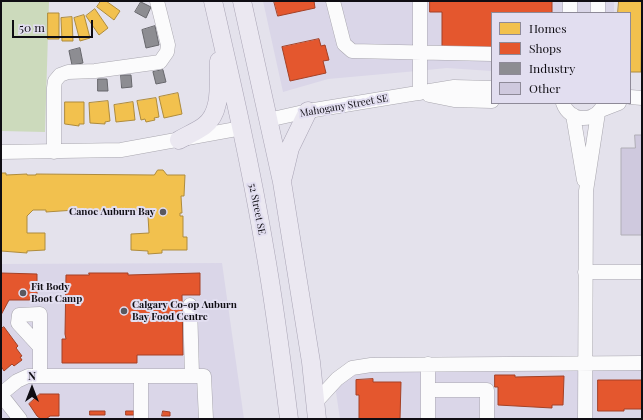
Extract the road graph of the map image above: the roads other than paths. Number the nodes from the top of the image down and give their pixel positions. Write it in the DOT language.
graph roads {
  1 [pos="157,1"];
  2 [pos="212,1"];
  3 [pos="333,1"];
  4 [pos="420,1"];
  5 [pos="570,1"];
  6 [pos="598,1"];
  7 [pos="242,2"];
  8 [pos="570,12"];
  9 [pos="598,12"];
  10 [pos="220,36"];
  11 [pos="420,52"];
  12 [pos="491,54"];
  13 [pos="491,88"];
  14 [pos="420,93"];
  15 [pos="491,101"];
  16 [pos="553,104"];
  17 [pos="616,104"];
  18 [pos="601,109"];
  19 [pos="568,110"];
  20 [pos="308,111"];
  21 [pos="268,120"];
  22 [pos="242,128"];
  23 [pos="180,140"];
  24 [pos="1,152"];
  25 [pos="54,152"];
  26 [pos="282,182"];
  27 [pos="586,191"];
  28 [pos="585,272"];
  29 [pos="642,272"];
  30 [pos="190,305"];
  31 [pos="40,347"];
  32 [pos="585,363"];
  33 [pos="642,363"];
  34 [pos="428,364"];
  35 [pos="192,375"];
  36 [pos="40,376"];
  37 [pos="141,376"];
  38 [pos="428,390"];
  39 [pos="1,395"];
  40 [pos="316,411"];
  41 [pos="20,419"];
  42 [pos="140,419"];
  43 [pos="206,419"];
  44 [pos="289,419"];
  45 [pos="428,419"];
  46 [pos="487,419"];
  47 [pos="585,419"];
  1 -- 25 [label="street"];
  2 -- 10 [label="main road, 52 Street SE"];
  3 -- 11 [label="street"];
  4 -- 11 [label="street"];
  5 -- 8 [label="street"];
  6 -- 9 [label="street"];
  7 -- 21 [label="main road"];
  10 -- 22 [label="main road, 52 Street SE"];
  10 -- 23 [label="main road"];
  11 -- 12 [label="street"];
  11 -- 14 [label="street"];
  13 -- 14 [label="street, Mahogany Street SE"];
  14 -- 15 [label="street, Mahogany Street SE"];
  14 -- 20 [label="street, Mahogany Street SE"];
  16 -- 19 [label="street"];
  17 -- 18 [label="street"];
  18 -- 19 [label="street"];
  18 -- 27 [label="street"];
  19 -- 27 [label="street"];
  20 -- 21 [label="street, Mahogany Street SE"];
  20 -- 26 [label="main road"];
  21 -- 22 [label="main road"];
  21 -- 26 [label="main road"];
  22 -- 23 [label="street"];
  22 -- 44 [label="main road, 52 Street SE"];
  23 -- 25 [label="street"];
  24 -- 25 [label="street"];
  26 -- 40 [label="main road"];
  27 -- 28 [label="street"];
  28 -- 29 [label="street"];
  28 -- 32 [label="street"];
  30 -- 35 [label="street"];
  31 -- 36 [label="street"];
  32 -- 33 [label="street"];
  32 -- 34 [label="street"];
  32 -- 47 [label="street"];
  34 -- 38 [label="street"];
  34 -- 40 [label="street"];
  35 -- 37 [label="street"];
  35 -- 43 [label="street"];
  36 -- 37 [label="street"];
  36 -- 39 [label="street"];
  37 -- 42 [label="street"];
  38 -- 45 [label="street"];
  38 -- 46 [label="street"];
  39 -- 41 [label="street"];
}
